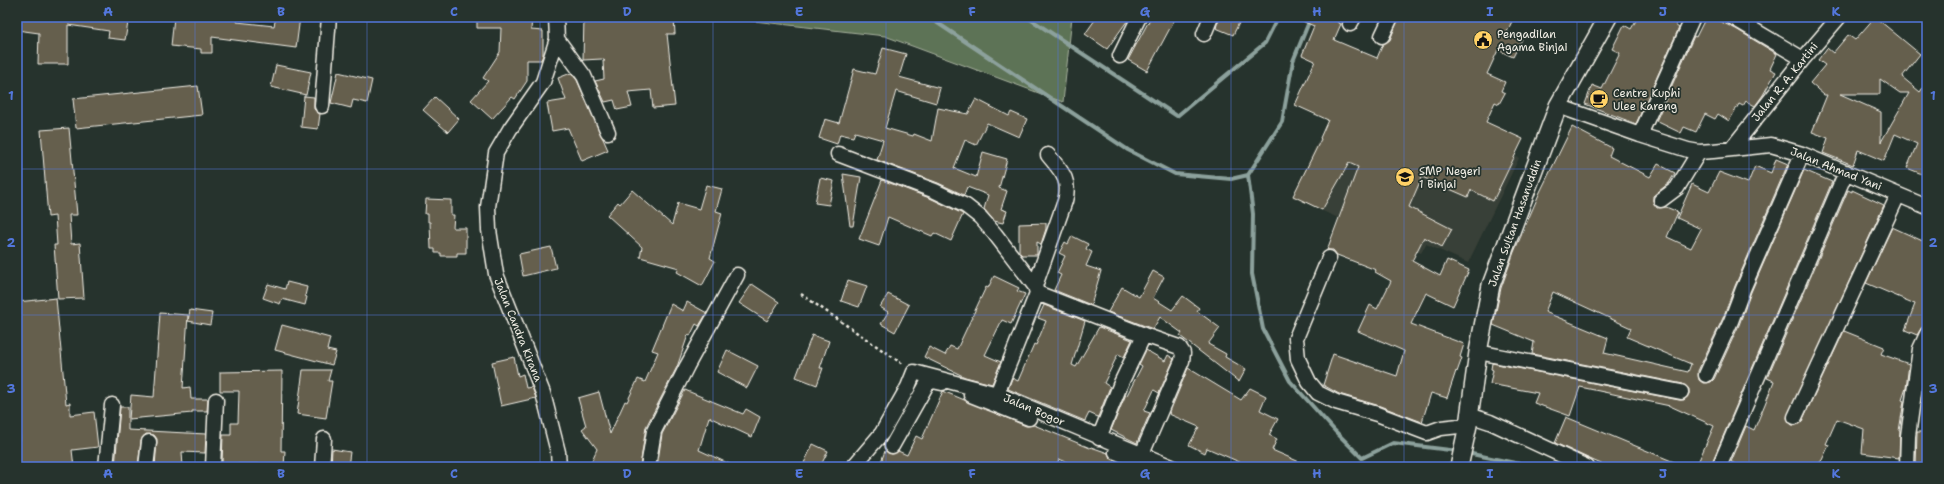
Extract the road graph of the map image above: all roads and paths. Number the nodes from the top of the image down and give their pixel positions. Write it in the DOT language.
graph roads {
  1 [pos="329,17"];
  2 [pos="556,17"];
  3 [pos="1139,17"];
  4 [pos="1211,17"];
  5 [pos="1391,17"];
  6 [pos="1608,17"];
  7 [pos="1693,17"];
  8 [pos="1732,17"];
  9 [pos="1839,17"];
  10 [pos="1204,34"];
  11 [pos="1382,36"];
  12 [pos="557,38"];
  13 [pos="1120,56"];
  14 [pos="1803,59"];
  15 [pos="322,106"];
  16 [pos="1558,106"];
  17 [pos="608,132"];
  18 [pos="1640,135"];
  19 [pos="1732,148"];
  20 [pos="1699,152"];
  21 [pos="838,154"];
  22 [pos="1802,154"];
  23 [pos="1048,155"];
  24 [pos="1846,172"];
  25 [pos="1898,195"];
  26 [pos="1661,200"];
  27 [pos="1927,207"];
  28 [pos="1329,258"];
  29 [pos="737,275"];
  30 [pos="1036,289"];
  31 [pos="801,294"];
  32 [pos="1927,334"];
  33 [pos="1144,335"];
  34 [pos="1478,352"];
  35 [pos="914,372"];
  36 [pos="1706,375"];
  37 [pos="1681,392"];
  38 [pos="997,394"];
  39 [pos="216,400"];
  40 [pos="112,405"];
  41 [pos="1795,417"];
  42 [pos="1468,423"];
  43 [pos="1099,438"];
  44 [pos="324,439"];
  45 [pos="149,442"];
  46 [pos="892,446"];
  47 [pos="1142,454"];
  48 [pos="106,467"];
  49 [pos="146,467"];
  50 [pos="213,467"];
  51 [pos="322,467"];
  52 [pos="559,467"];
  53 [pos="648,467"];
  54 [pos="853,467"];
  55 [pos="1133,467"];
  56 [pos="1172,467"];
  57 [pos="1459,467"];
  58 [pos="1587,467"];
  59 [pos="1719,467"];
  60 [pos="1907,467"];
  1 -- 15 [label="street"];
  2 -- 12 [label="street, Jalan Candra Kirana"];
  3 -- 13 [label="street"];
  4 -- 10 [label="street"];
  5 -- 11 [label="street"];
  6 -- 16 [label="main road, Jalan Sultan Hasanuddin"];
  7 -- 18 [label="street"];
  8 -- 14 [label="street"];
  9 -- 14 [label="street, Jalan R. A. Kartini"];
  12 -- 17 [label="street"];
  12 -- 52 [label="street, Jalan Candra Kirana"];
  14 -- 19 [label="street, Jalan R. A. Kartini"];
  16 -- 18 [label="street, Jalan Ahmad Yani"];
  16 -- 34 [label="main road, Jalan Sultan Hasanuddin"];
  18 -- 20 [label="street, Jalan Ahmad Yani"];
  19 -- 20 [label="street, Jalan Ahmad Yani"];
  19 -- 22 [label="street, Jalan Ahmad Yani"];
  20 -- 26 [label="street"];
  21 -- 30 [label="street"];
  22 -- 24 [label="street, Jalan Ahmad Yani"];
  22 -- 36 [label="street"];
  23 -- 30 [label="street, Jalan Bogor"];
  24 -- 25 [label="street, Jalan Ahmad Yani"];
  24 -- 59 [label="street"];
  25 -- 27 [label="street, Jalan Ahmad Yani"];
  25 -- 41 [label="street"];
  28 -- 42 [label="street"];
  29 -- 53 [label="street"];
  30 -- 33 [label="street"];
  30 -- 38 [label="street, Jalan Bogor"];
  31 -- 35 [label="path"];
  32 -- 60 [label="street"];
  33 -- 43 [label="street"];
  33 -- 47 [label="street"];
  34 -- 37 [label="street"];
  34 -- 42 [label="main road, Jalan Sultan Hasanuddin"];
  35 -- 38 [label="street"];
  35 -- 54 [label="street"];
  38 -- 43 [label="street, Jalan Bogor"];
  39 -- 50 [label="street"];
  40 -- 48 [label="street"];
  42 -- 57 [label="main road, Jalan Sultan Hasanuddin"];
  42 -- 58 [label="street"];
  43 -- 47 [label="street, Jalan Bogor"];
  44 -- 51 [label="street"];
  45 -- 49 [label="street"];
  46 -- 55 [label="street"];
  47 -- 56 [label="street, Jalan Bogor"];
}
